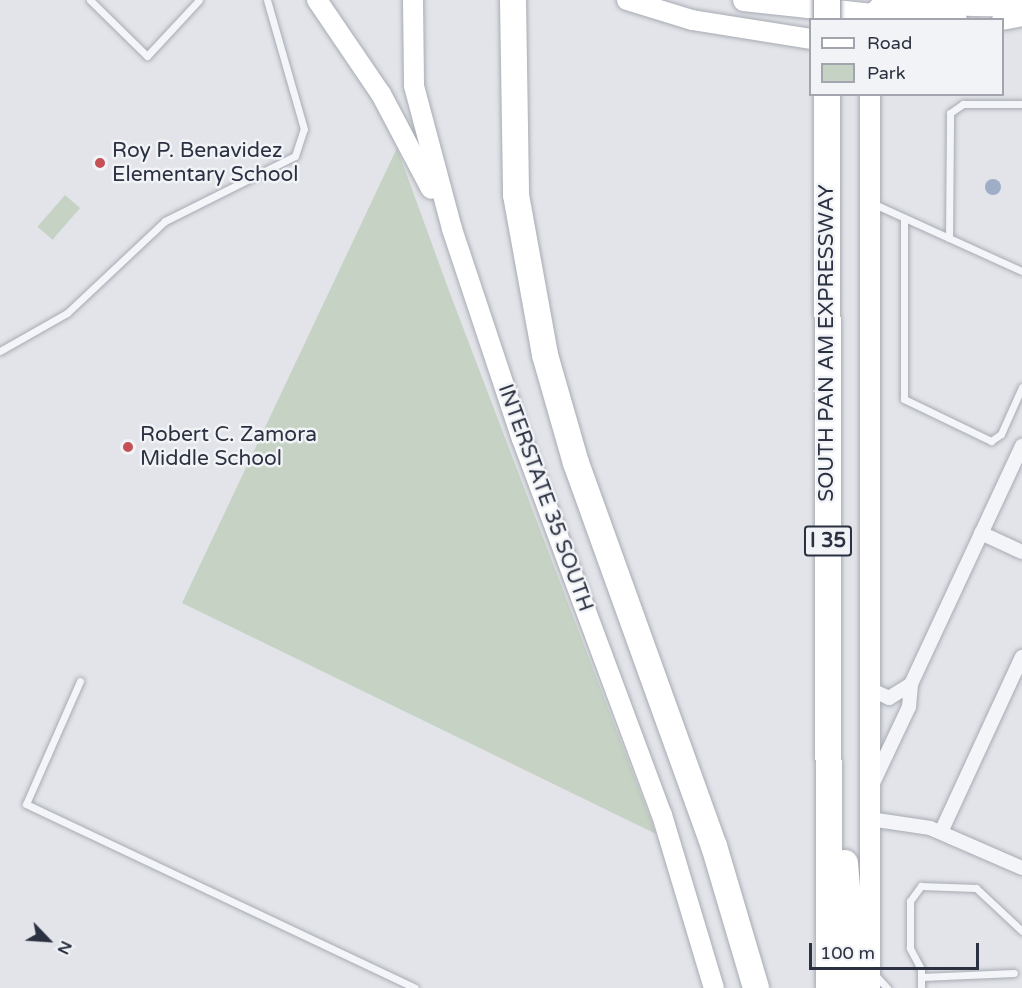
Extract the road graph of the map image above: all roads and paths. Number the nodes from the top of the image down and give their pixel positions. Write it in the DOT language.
graph roads {
  1 [pos="90,0"];
  2 [pos="199,0"];
  3 [pos="267,0"];
  4 [pos="317,0"];
  5 [pos="513,0"];
  6 [pos="627,0"];
  7 [pos="743,0"];
  8 [pos="827,0"];
  9 [pos="415,4"];
  10 [pos="1022,7"];
  11 [pos="950,8"];
  12 [pos="872,11"];
  13 [pos="908,11"];
  14 [pos="1022,16"];
  15 [pos="827,18"];
  16 [pos="1004,20"];
  17 [pos="809,39"];
  18 [pos="827,96"];
  19 [pos="870,96"];
  20 [pos="1022,104"];
  21 [pos="871,203"];
  22 [pos="904,218"];
  23 [pos="452,229"];
  24 [pos="950,238"];
  25 [pos="1021,268"];
  26 [pos="0,351"];
  27 [pos="1022,387"];
  28 [pos="1022,446"];
  29 [pos="981,533"];
  30 [pos="1022,552"];
  31 [pos="1022,657"];
  32 [pos="80,681"];
  33 [pos="911,684"];
  34 [pos="828,685"];
  35 [pos="872,690"];
  36 [pos="871,787"];
  37 [pos="870,819"];
  38 [pos="941,832"];
  39 [pos="1022,868"];
  40 [pos="739,928"];
  41 [pos="1022,931"];
  42 [pos="1014,973"];
  43 [pos="921,977"];
  44 [pos="865,982"];
  45 [pos="414,988"];
  46 [pos="714,988"];
  47 [pos="748,988"];
  48 [pos="756,988"];
  49 [pos="829,988"];
  50 [pos="887,988"];
  51 [pos="921,988"];
  1 -- 2 [label="lane"];
  3 -- 26 [label="lane"];
  4 -- 23 [label="main road"];
  5 -- 40 [label="highway"];
  6 -- 17 [label="main road"];
  7 -- 12 [label="main road"];
  8 -- 15 [label="highway, bridge"];
  9 -- 23 [label="main road, INTERSTATE 35 SOUTH"];
  10 -- 11 [label="main road"];
  11 -- 13 [label="main road"];
  12 -- 13 [label="main road"];
  14 -- 16 [label="main road"];
  18 -- 34 [label="highway, SOUTH PAN AM EXPRESSWAY / I 35"];
  19 -- 21 [label="main road"];
  20 -- 24 [label="lane"];
  21 -- 22 [label="lane"];
  21 -- 35 [label="main road"];
  22 -- 24 [label="lane"];
  22 -- 27 [label="lane"];
  23 -- 46 [label="main road, INTERSTATE 35 SOUTH"];
  24 -- 25 [label="lane"];
  28 -- 29 [label="street"];
  29 -- 30 [label="street"];
  29 -- 33 [label="street"];
  31 -- 38 [label="street"];
  32 -- 45 [label="lane"];
  33 -- 35 [label="street"];
  33 -- 36 [label="street"];
  34 -- 44 [label="highway"];
  34 -- 49 [label="highway, SOUTH PAN AM EXPRESSWAY / I 35"];
  35 -- 36 [label="main road"];
  36 -- 37 [label="main road"];
  37 -- 38 [label="street"];
  37 -- 44 [label="main road"];
  38 -- 39 [label="street"];
  40 -- 47 [label="highway"];
  40 -- 48 [label="highway"];
  41 -- 43 [label="lane"];
  42 -- 43 [label="lane"];
  43 -- 51 [label="lane"];
  44 -- 50 [label="lane"];
}
